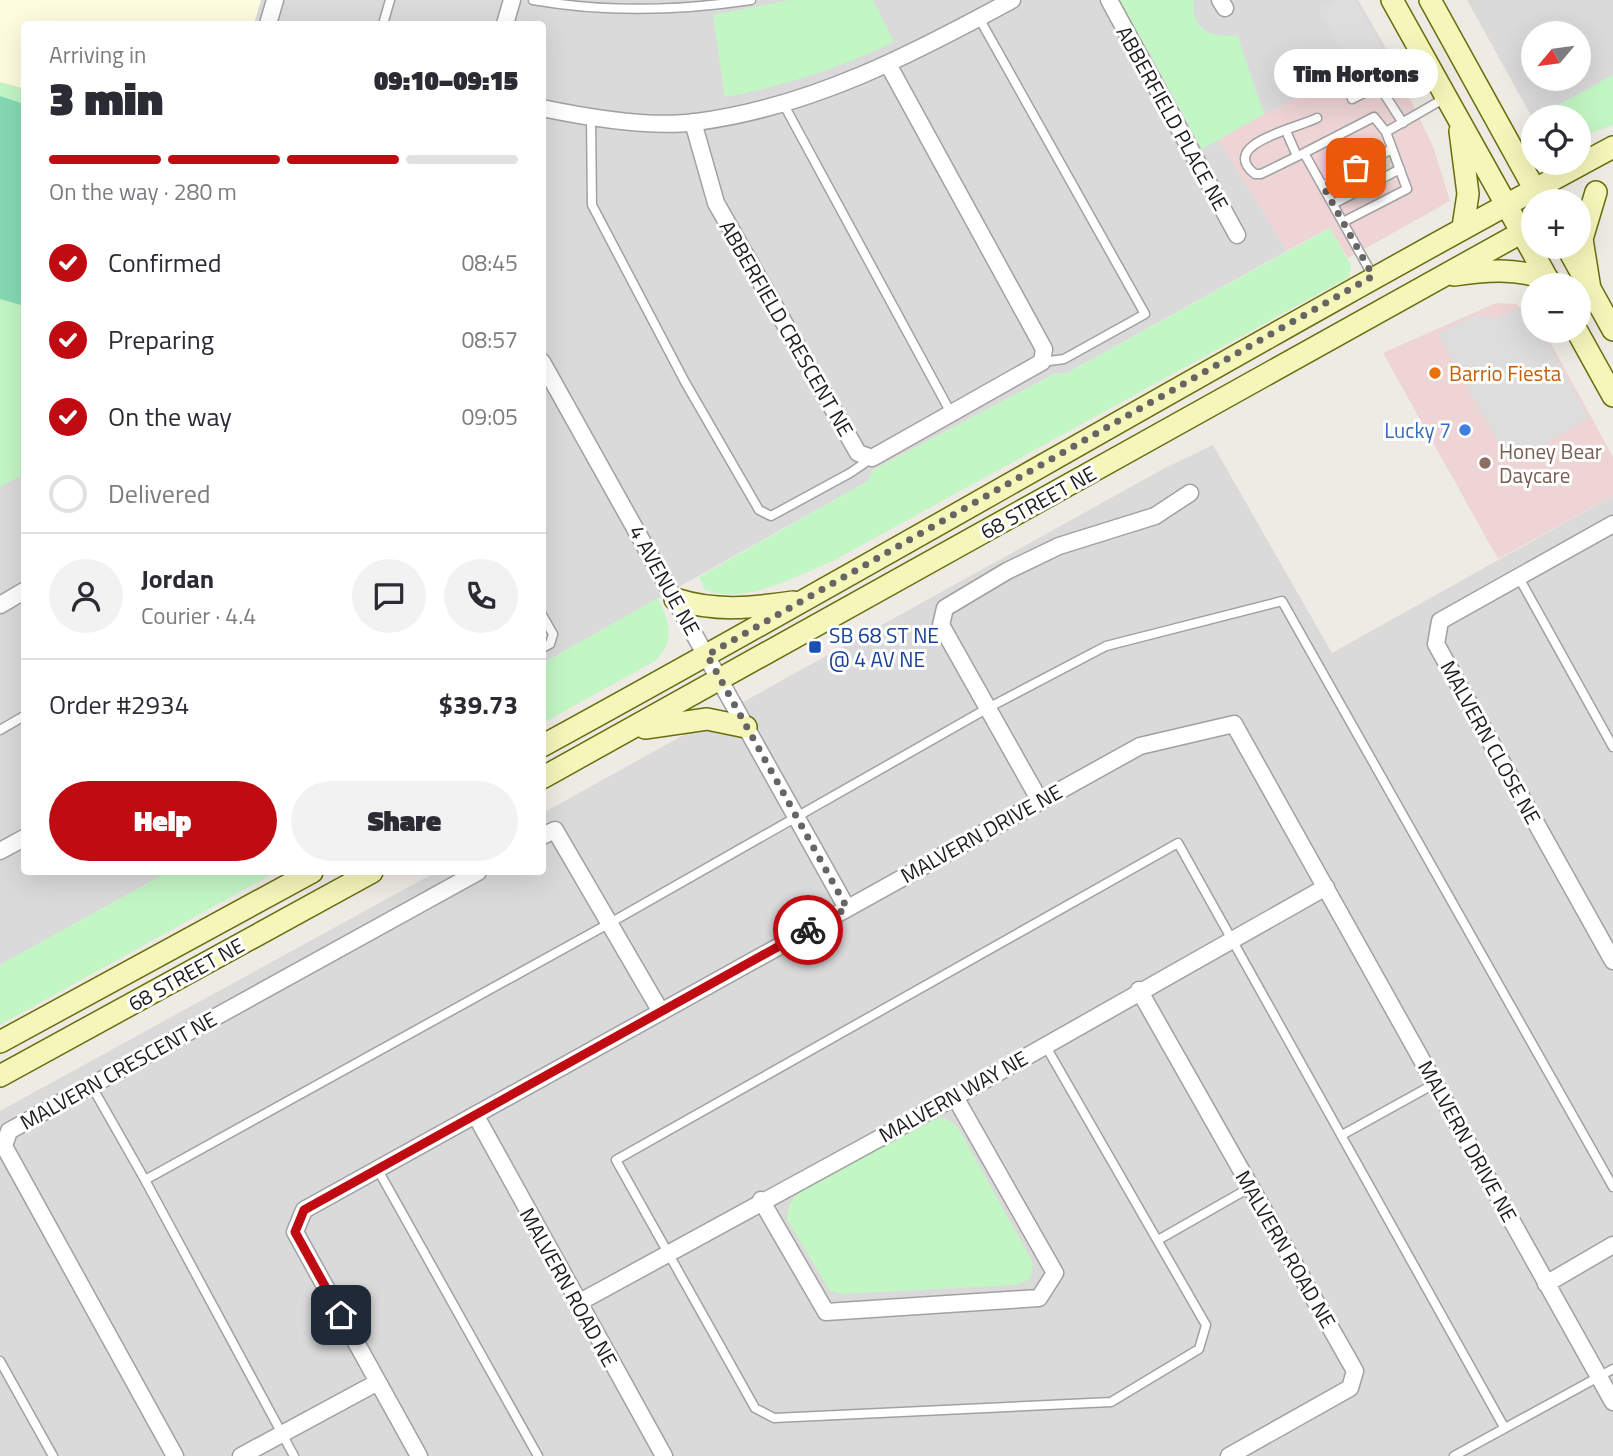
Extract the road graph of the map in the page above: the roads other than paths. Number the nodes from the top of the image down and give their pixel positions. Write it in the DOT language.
graph roads {
  1 [pos="275,0"];
  2 [pos="390,0"];
  3 [pos="512,0"];
  4 [pos="533,0"];
  5 [pos="751,0"];
  6 [pos="1012,0"];
  7 [pos="1109,0"];
  8 [pos="1392,0"];
  9 [pos="1430,0"];
  10 [pos="979,18"];
  11 [pos="269,21"];
  12 [pos="384,21"];
  13 [pos="506,21"];
  14 [pos="889,66"];
  15 [pos="1446,98"];
  16 [pos="1352,99"];
  17 [pos="783,105"];
  18 [pos="546,109"];
  19 [pos="591,118"];
  20 [pos="1317,118"];
  21 [pos="1458,119"];
  22 [pos="693,122"];
  23 [pos="1403,122"];
  24 [pos="1286,131"];
  25 [pos="1386,132"];
  26 [pos="1508,140"];
  27 [pos="1521,144"];
  28 [pos="1392,149"];
  29 [pos="1607,150"];
  30 [pos="1301,155"];
  31 [pos="1375,158"];
  32 [pos="1356,168"];
  33 [pos="1400,169"];
  34 [pos="1385,177"];
  35 [pos="1323,186"];
  36 [pos="1366,187"];
  37 [pos="1535,189"];
  38 [pos="1547,189"];
  39 [pos="1596,192"];
  40 [pos="1521,200"];
  41 [pos="1333,204"];
  42 [pos="1506,204"];
  43 [pos="1343,222"];
  44 [pos="1521,222"];
  45 [pos="1463,227"];
  46 [pos="1521,232"];
  47 [pos="1237,236"];
  48 [pos="1524,273"];
  49 [pos="1587,273"];
  50 [pos="1373,276"];
  51 [pos="1438,277"];
  52 [pos="1591,291"];
  53 [pos="1613,330"];
  54 [pos="1584,343"];
  55 [pos="1042,362"];
  56 [pos="546,369"];
  57 [pos="1613,396"];
  58 [pos="951,413"];
  59 [pos="872,458"];
  60 [pos="1190,494"];
  61 [pos="1613,524"];
  62 [pos="1518,576"];
  63 [pos="21,593"];
  64 [pos="676,599"];
  65 [pos="808,599"];
  66 [pos="0,605"];
  67 [pos="546,622"];
  68 [pos="546,646"];
  69 [pos="707,655"];
  70 [pos="720,680"];
  71 [pos="988,708"];
  72 [pos="21,718"];
  73 [pos="746,727"];
  74 [pos="0,730"];
  75 [pos="629,730"];
  76 [pos="546,744"];
  77 [pos="1613,747"];
  78 [pos="546,776"];
  79 [pos="1040,801"];
  80 [pos="797,818"];
  81 [pos="546,834"];
  82 [pos="21,840"];
  83 [pos="0,851"];
  84 [pos="306,875"];
  85 [pos="367,875"];
  86 [pos="473,875"];
  87 [pos="1326,887"];
  88 [pos="847,908"];
  89 [pos="610,923"];
  90 [pos="1232,938"];
  91 [pos="1613,961"];
  92 [pos="1139,990"];
  93 [pos="662,1012"];
  94 [pos="0,1042"];
  95 [pos="1045,1044"];
  96 [pos="0,1076"];
  97 [pos="1436,1083"];
  98 [pos="91,1084"];
  99 [pos="955,1097"];
  100 [pos="476,1116"];
  101 [pos="4,1130"];
  102 [pos="1342,1135"];
  103 [pos="378,1170"];
  104 [pos="145,1180"];
  105 [pos="1251,1187"];
  106 [pos="1613,1187"];
  107 [pos="761,1200"];
  108 [pos="1158,1240"];
  109 [pos="1613,1245"];
  110 [pos="667,1253"];
  111 [pos="1546,1284"];
  112 [pos="578,1303"];
  113 [pos="0,1361"];
  114 [pos="1606,1373"];
  115 [pos="378,1382"];
  116 [pos="1613,1402"];
  117 [pos="1504,1427"];
  118 [pos="282,1434"];
  119 [pos="53,1456"];
  120 [pos="175,1456"];
  121 [pos="241,1456"];
  122 [pos="294,1456"];
  123 [pos="419,1456"];
  124 [pos="538,1456"];
  125 [pos="664,1456"];
  126 [pos="1228,1456"];
  127 [pos="1454,1456"];
  1 -- 11 [label="street"];
  2 -- 12 [label="lane"];
  3 -- 13 [label="street"];
  4 -- 5 [label="lane"];
  6 -- 10 [label="street"];
  7 -- 47 [label="street, ABBERFIELD PLACE NE"];
  8 -- 15 [label="main road"];
  9 -- 26 [label="main road"];
  10 -- 14 [label="street"];
  10 -- 55 [label="lane"];
  14 -- 17 [label="street"];
  14 -- 55 [label="street"];
  15 -- 21 [label="main road"];
  15 -- 23 [label="lane"];
  16 -- 23 [label="lane"];
  17 -- 22 [label="street"];
  17 -- 58 [label="lane"];
  18 -- 19 [label="street"];
  19 -- 22 [label="street"];
  19 -- 59 [label="lane"];
  20 -- 24 [label="lane"];
  21 -- 42 [label="main road"];
  21 -- 45 [label="main road"];
  22 -- 59 [label="street, ABBERFIELD CRESCENT NE"];
  23 -- 25 [label="lane"];
  24 -- 30 [label="lane"];
  24 -- 30 [label="lane"];
  25 -- 28 [label="lane"];
  25 -- 30 [label="lane"];
  26 -- 27 [label="main road"];
  26 -- 37 [label="main road"];
  28 -- 31 [label="lane"];
  28 -- 33 [label="lane"];
  29 -- 38 [label="main road, 68 STREET NE"];
  30 -- 35 [label="lane"];
  32 -- 35 [label="lane"];
  33 -- 34 [label="lane"];
  33 -- 43 [label="lane"];
  35 -- 41 [label="lane"];
  36 -- 41 [label="lane"];
  39 -- 49 [label="main road"];
  40 -- 42 [label="main road, 68 STREET NE"];
  41 -- 43 [label="lane"];
  42 -- 44 [label="main road"];
  42 -- 45 [label="main road, 68 STREET NE"];
  43 -- 50 [label="lane"];
  45 -- 50 [label="main road, 68 STREET NE"];
  46 -- 51 [label="main road, 68 STREET NE"];
  48 -- 51 [label="main road"];
  50 -- 65 [label="main road, 68 STREET NE"];
  51 -- 70 [label="main road, 68 STREET NE"];
  52 -- 53 [label="main road"];
  54 -- 57 [label="main road"];
  55 -- 58 [label="street"];
  56 -- 64 [label="street, 4 AVENUE NE"];
  58 -- 59 [label="street"];
  60 -- 71 [label="street"];
  61 -- 62 [label="street, MALVERN CLOSE NE"];
  62 -- 77 [label="lane"];
  62 -- 91 [label="street, MALVERN CLOSE NE"];
  63 -- 66 [label="street"];
  64 -- 65 [label="main road"];
  64 -- 69 [label="street, 4 AVENUE NE"];
  65 -- 69 [label="main road, 68 STREET NE"];
  67 -- 68 [label="lane"];
  69 -- 70 [label="street, 4 AVENUE NE"];
  69 -- 76 [label="main road, 68 STREET NE"];
  70 -- 73 [label="street, 4 AVENUE NE"];
  70 -- 75 [label="main road, 68 STREET NE"];
  71 -- 79 [label="street"];
  71 -- 80 [label="lane"];
  71 -- 106 [label="lane"];
  72 -- 74 [label="lane"];
  73 -- 75 [label="main road"];
  73 -- 80 [label="street, 4 AVENUE NE"];
  75 -- 78 [label="main road, 68 STREET NE"];
  79 -- 87 [label="street, MALVERN DRIVE NE"];
  79 -- 88 [label="street, MALVERN DRIVE NE"];
  80 -- 88 [label="street, 4 AVENUE NE"];
  80 -- 89 [label="lane"];
  81 -- 89 [label="street"];
  82 -- 83 [label="street"];
  84 -- 94 [label="main road, 68 STREET NE"];
  85 -- 96 [label="main road, 68 STREET NE"];
  86 -- 98 [label="street, MALVERN CRESCENT NE"];
  87 -- 90 [label="street, MALVERN WAY NE"];
  87 -- 97 [label="street, MALVERN DRIVE NE"];
  88 -- 93 [label="street, MALVERN DRIVE NE"];
  89 -- 93 [label="street"];
  89 -- 104 [label="lane"];
  90 -- 92 [label="street, MALVERN WAY NE"];
  90 -- 102 [label="lane"];
  90 -- 110 [label="lane"];
  92 -- 95 [label="street, MALVERN WAY NE"];
  92 -- 105 [label="street, MALVERN ROAD NE"];
  93 -- 100 [label="street, MALVERN DRIVE NE"];
  95 -- 99 [label="street, MALVERN WAY NE"];
  95 -- 108 [label="lane"];
  97 -- 102 [label="lane"];
  97 -- 111 [label="street, MALVERN DRIVE NE"];
  98 -- 101 [label="street, MALVERN CRESCENT NE"];
  98 -- 104 [label="lane"];
  99 -- 107 [label="street, MALVERN WAY NE"];
  99 -- 107 [label="street"];
  100 -- 103 [label="street, MALVERN DRIVE NE"];
  100 -- 112 [label="street, MALVERN ROAD NE"];
  101 -- 120 [label="street, MALVERN CRESCENT NE"];
  102 -- 117 [label="lane"];
  103 -- 115 [label="street, MALVERN DRIVE NE"];
  103 -- 124 [label="lane"];
  104 -- 118 [label="lane"];
  105 -- 108 [label="lane"];
  105 -- 126 [label="street, MALVERN ROAD NE"];
  107 -- 110 [label="street, MALVERN WAY NE"];
  108 -- 110 [label="lane"];
  109 -- 111 [label="street"];
  110 -- 112 [label="street, MALVERN WAY NE"];
  111 -- 114 [label="street, MALVERN DRIVE NE"];
  112 -- 125 [label="street, MALVERN ROAD NE"];
  113 -- 119 [label="lane"];
  114 -- 116 [label="street, MALVERN DRIVE NE"];
  114 -- 117 [label="lane"];
  115 -- 118 [label="street"];
  115 -- 123 [label="street, MALVERN DRIVE NE"];
  117 -- 127 [label="lane"];
  118 -- 121 [label="street"];
  118 -- 122 [label="lane"];
}
